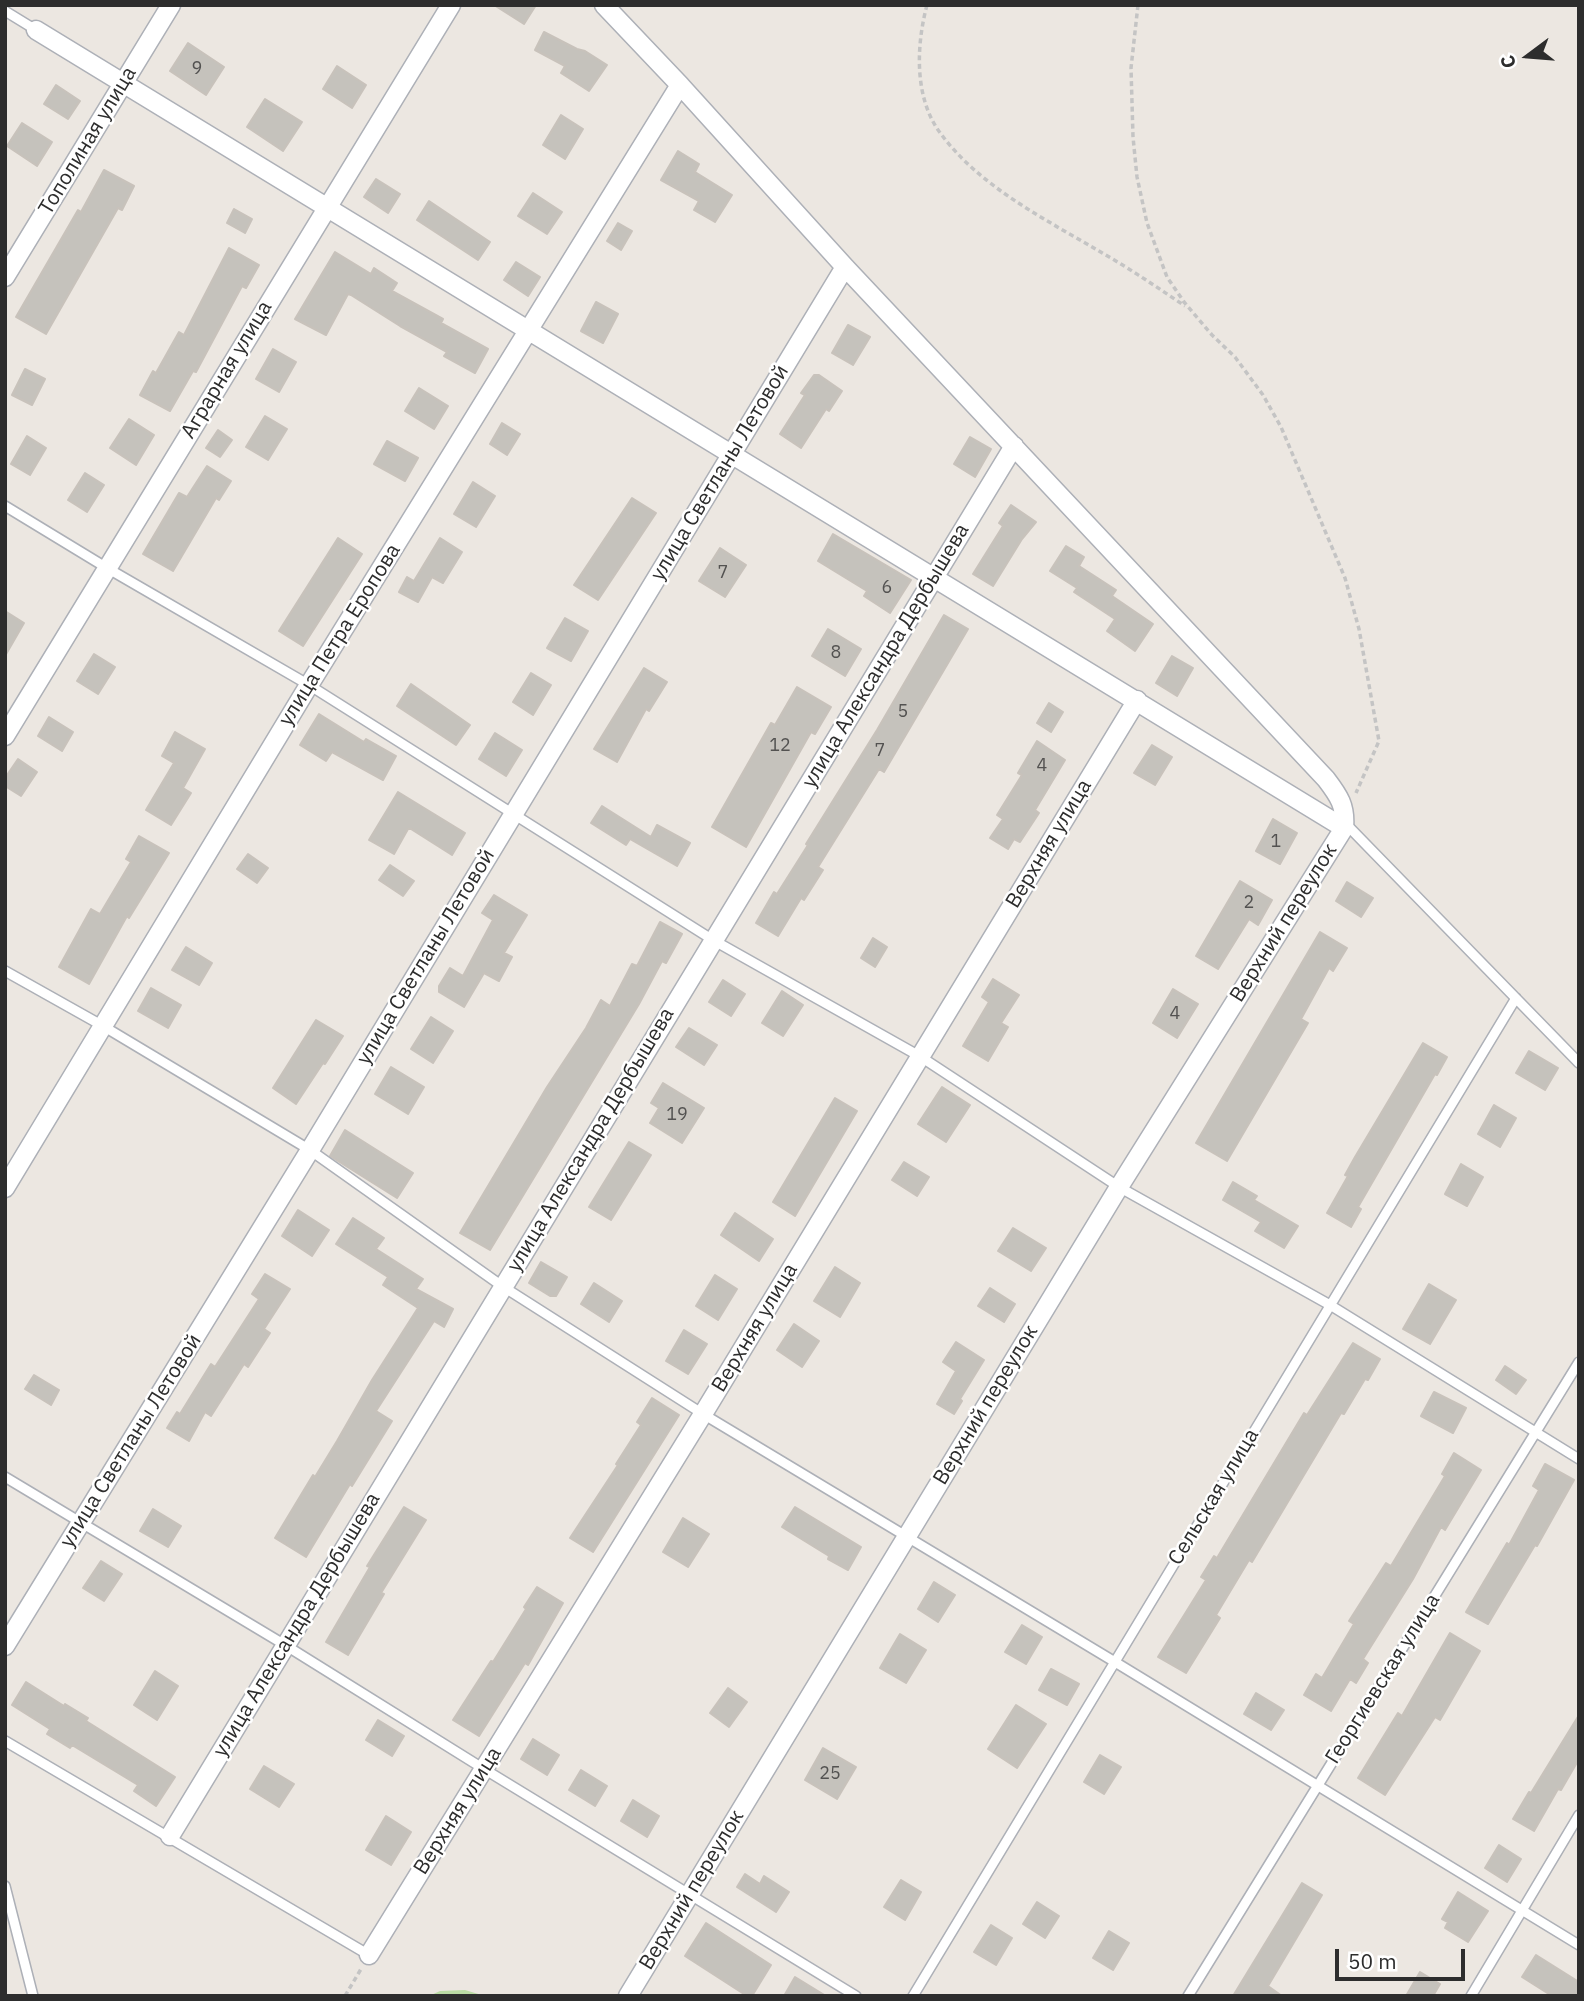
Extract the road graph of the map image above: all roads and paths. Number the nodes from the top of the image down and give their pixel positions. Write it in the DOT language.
graph roads {
  1 [pos="171,5"];
  2 [pos="451,5"];
  3 [pos="604,5"];
  4 [pos="927,5"];
  5 [pos="1138,5"];
  6 [pos="5,11"];
  7 [pos="36,30"];
  8 [pos="123,82"];
  9 [pos="680,85"];
  10 [pos="327,206"];
  11 [pos="845,267"];
  12 [pos="5,277"];
  13 [pos="1189,309"];
  14 [pos="530,330"];
  15 [pos="1014,446"];
  16 [pos="733,454"];
  17 [pos="5,506"];
  18 [pos="107,568"];
  19 [pos="933,578"];
  20 [pos="309,685"];
  21 [pos="1136,699"];
  22 [pos="5,736"];
  23 [pos="513,812"];
  24 [pos="1344,822"];
  25 [pos="713,940"];
  26 [pos="5,971"];
  27 [pos="1516,998"];
  28 [pos="103,1026"];
  29 [pos="921,1057"];
  30 [pos="1579,1063"];
  31 [pos="310,1150"];
  32 [pos="1119,1187"];
  33 [pos="5,1188"];
  34 [pos="502,1286"];
  35 [pos="1330,1305"];
  36 [pos="1579,1362"];
  37 [pos="703,1414"];
  38 [pos="1535,1432"];
  39 [pos="1579,1459"];
  40 [pos="5,1477"];
  41 [pos="80,1523"];
  42 [pos="906,1538"];
  43 [pos="285,1645"];
  44 [pos="5,1646"];
  45 [pos="1115,1662"];
  46 [pos="5,1741"];
  47 [pos="484,1769"];
  48 [pos="1317,1787"];
  49 [pos="1579,1815"];
  50 [pos="170,1836"];
  51 [pos="5,1886"];
  52 [pos="691,1893"];
  53 [pos="1522,1911"];
  54 [pos="1579,1945"];
  55 [pos="369,1955"];
  56 [pos="33,1996"];
  57 [pos="345,1996"];
  58 [pos="628,1996"];
  59 [pos="856,1996"];
  60 [pos="913,1996"];
  61 [pos="1188,1996"];
  62 [pos="1471,1996"];
  1 -- 8 [label="street, Тополиная улица"];
  2 -- 10 [label="street, Аграрная улица"];
  3 -- 9 [label="street"];
  4 -- 13 [label="path"];
  5 -- 13 [label="path"];
  6 -- 7 [label="lane"];
  7 -- 8 [label="street"];
  8 -- 10 [label="street"];
  8 -- 12 [label="street, Тополиная улица"];
  9 -- 11 [label="street"];
  9 -- 14 [label="street, улица Петра Еропова"];
  10 -- 14 [label="street"];
  10 -- 18 [label="street, Аграрная улица"];
  11 -- 15 [label="street"];
  11 -- 16 [label="street, улица Светланы Летовой"];
  13 -- 24 [label="path"];
  14 -- 16 [label="street"];
  14 -- 20 [label="street, улица Петра Еропова"];
  15 -- 19 [label="street, улица Александра Дербышева"];
  15 -- 24 [label="street"];
  16 -- 19 [label="street"];
  16 -- 23 [label="street, улица Светланы Летовой"];
  17 -- 18 [label="lane"];
  18 -- 20 [label="lane"];
  18 -- 22 [label="street, Аграрная улица"];
  19 -- 21 [label="street"];
  19 -- 25 [label="street, улица Александра Дербышева"];
  20 -- 23 [label="lane"];
  20 -- 28 [label="street, улица Петра Еропова"];
  21 -- 24 [label="street"];
  21 -- 29 [label="street, Верхняя улица"];
  23 -- 25 [label="lane"];
  23 -- 31 [label="street, улица Светланы Летовой"];
  24 -- 27 [label="lane"];
  24 -- 32 [label="street, Верхний переулок"];
  25 -- 29 [label="lane"];
  25 -- 34 [label="street, улица Александра Дербышева"];
  26 -- 28 [label="lane"];
  27 -- 30 [label="lane"];
  27 -- 35 [label="lane, Сельская улица"];
  28 -- 31 [label="lane"];
  28 -- 33 [label="street, улица Петра Еропова"];
  29 -- 32 [label="lane"];
  29 -- 37 [label="street, Верхняя улица"];
  31 -- 34 [label="lane"];
  31 -- 41 [label="street, улица Светланы Летовой"];
  32 -- 35 [label="lane"];
  32 -- 42 [label="street, Верхний переулок"];
  34 -- 37 [label="lane"];
  34 -- 43 [label="street, улица Александра Дербышева"];
  35 -- 38 [label="lane"];
  35 -- 45 [label="lane, Сельская улица"];
  36 -- 38 [label="lane, Георгиевская улица"];
  37 -- 42 [label="lane"];
  37 -- 47 [label="street, Верхняя улица"];
  38 -- 39 [label="lane"];
  38 -- 48 [label="lane, Георгиевская улица"];
  40 -- 41 [label="lane"];
  41 -- 43 [label="lane"];
  41 -- 44 [label="street, улица Светланы Летовой"];
  42 -- 45 [label="lane"];
  42 -- 52 [label="street, Верхний переулок"];
  43 -- 47 [label="lane"];
  43 -- 50 [label="street, улица Александра Дербышева"];
  45 -- 48 [label="lane"];
  45 -- 60 [label="lane, Сельская улица"];
  46 -- 50 [label="lane"];
  47 -- 52 [label="lane"];
  47 -- 55 [label="street, Верхняя улица"];
  48 -- 53 [label="lane"];
  48 -- 61 [label="lane, Георгиевская улица"];
  49 -- 53 [label="lane"];
  50 -- 55 [label="lane"];
  51 -- 56 [label="lane"];
  52 -- 58 [label="street, Верхний переулок"];
  52 -- 59 [label="lane"];
  53 -- 54 [label="lane"];
  53 -- 62 [label="lane"];
  55 -- 57 [label="path"];
}
